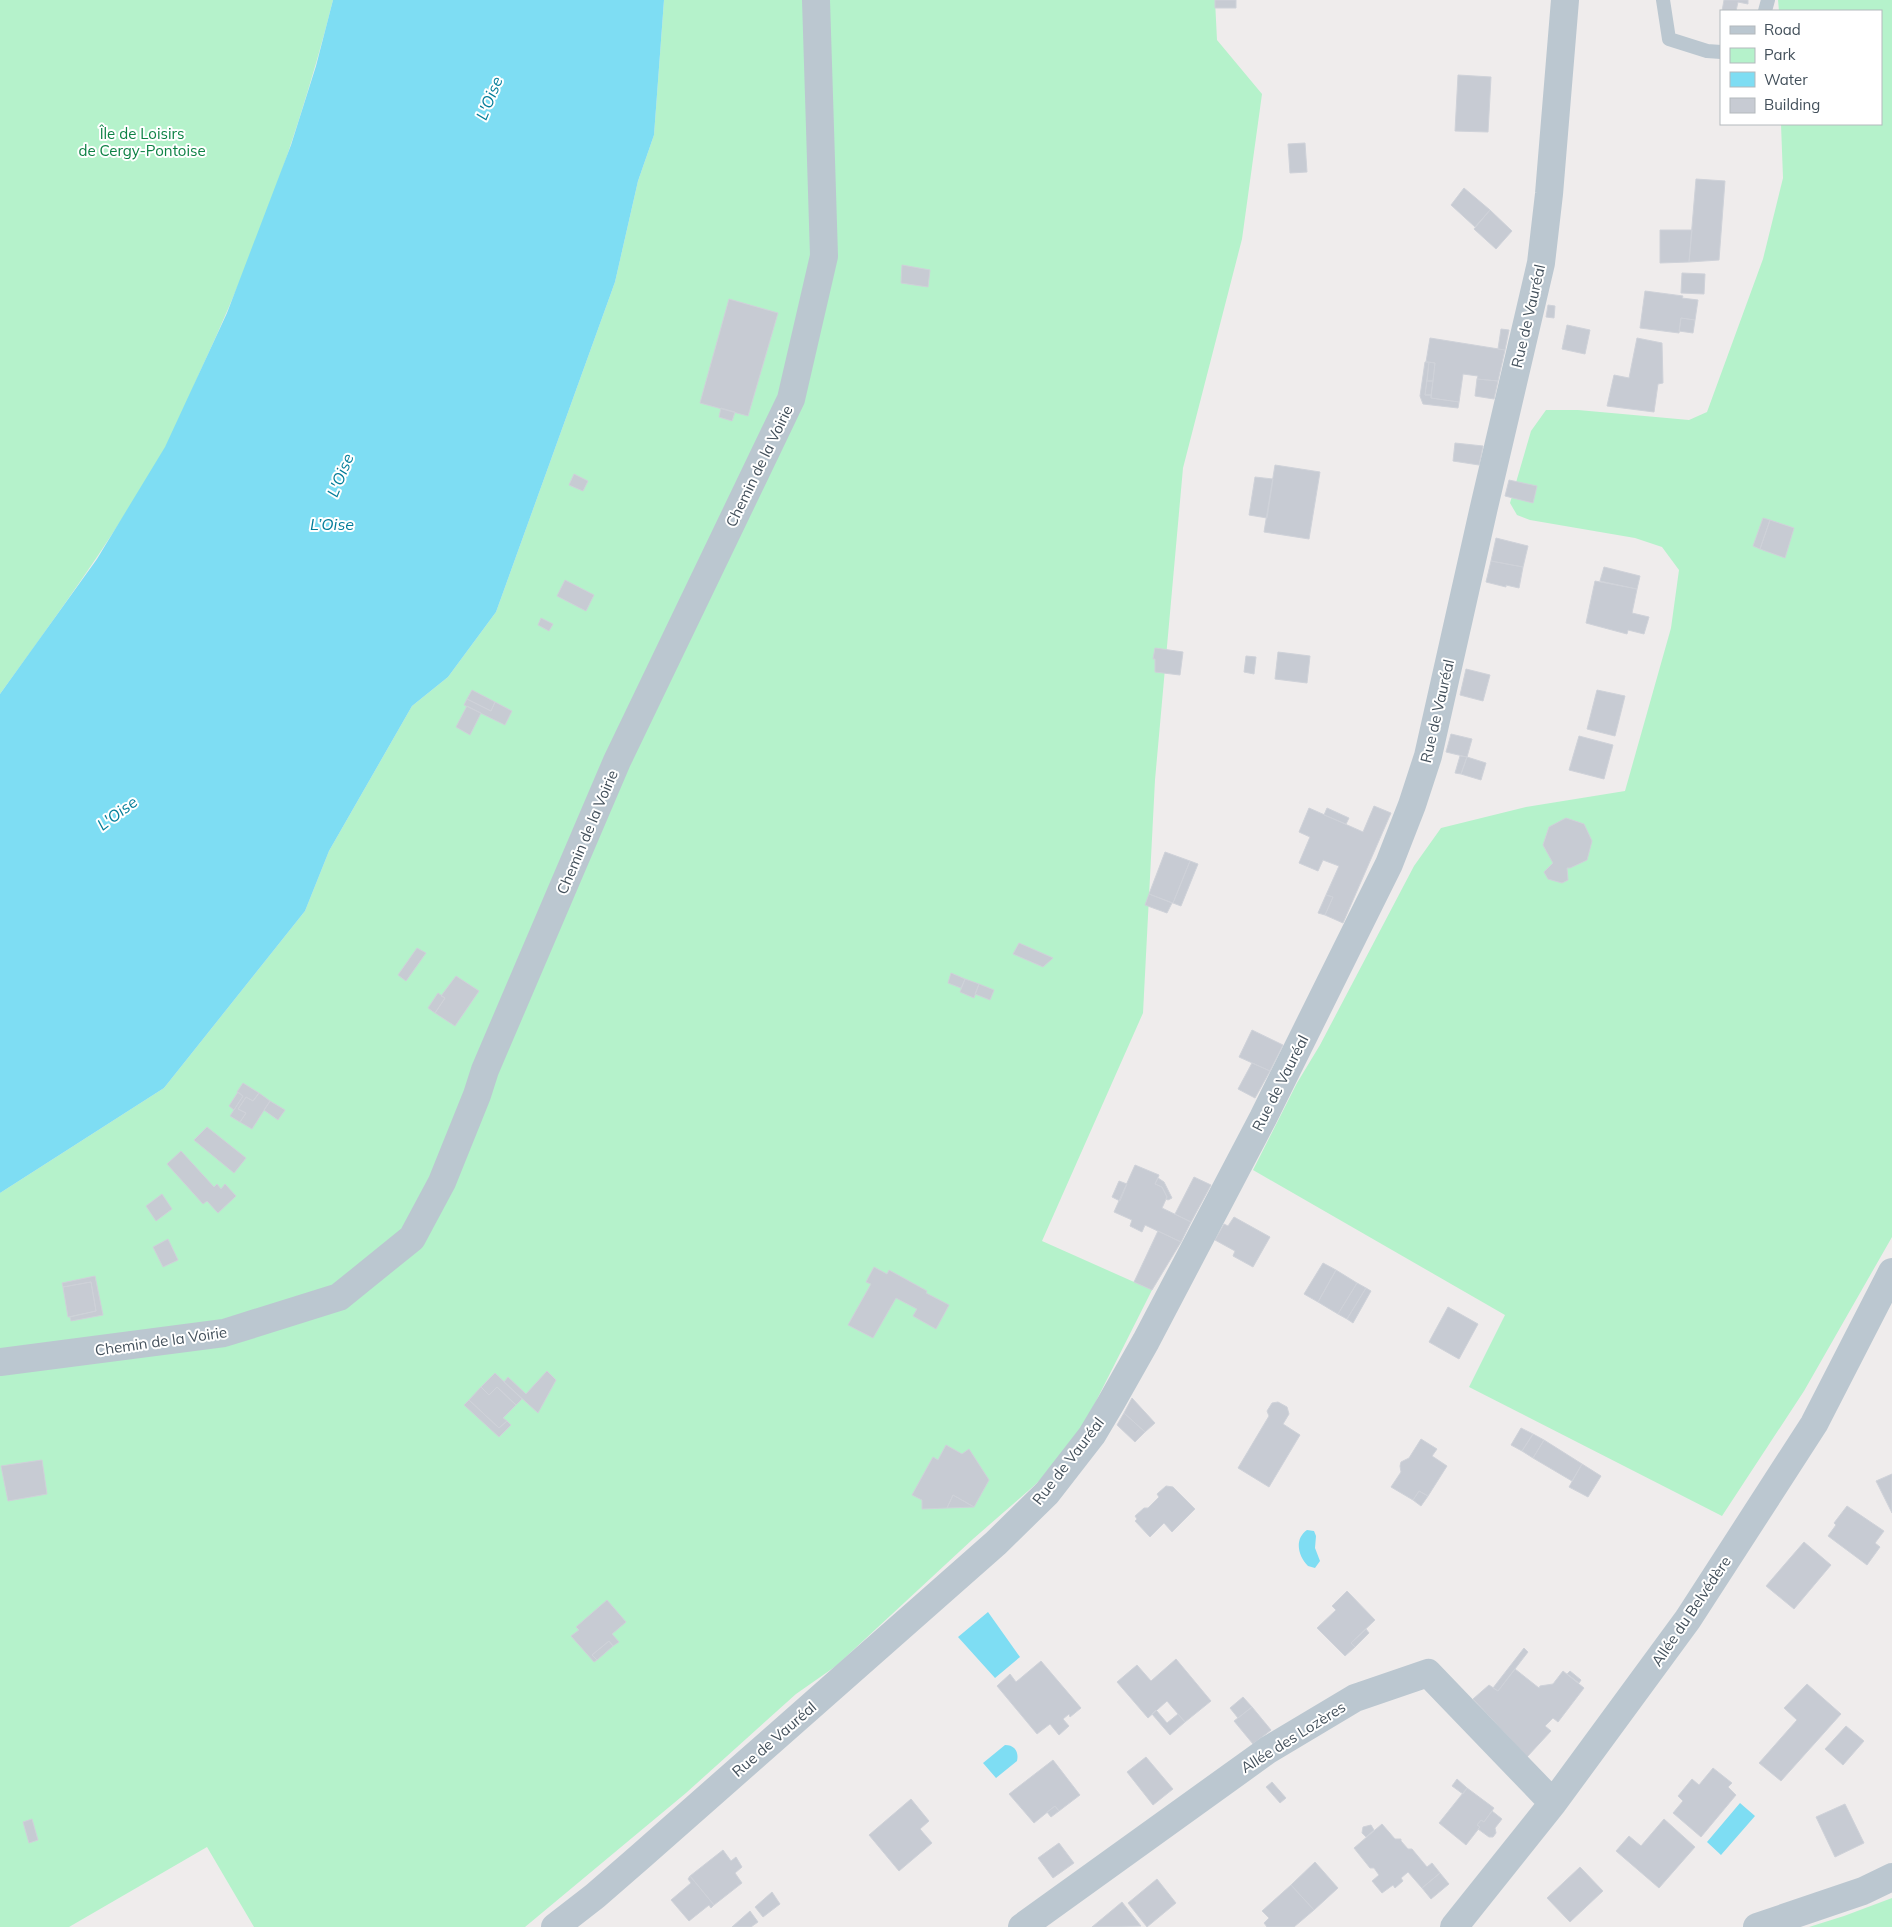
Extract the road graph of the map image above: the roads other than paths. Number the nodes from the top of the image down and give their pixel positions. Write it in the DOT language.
graph roads {
  1 [pos="816,0"];
  2 [pos="1565,0"];
  3 [pos="1663,0"];
  4 [pos="1720,52"];
  5 [pos="1892,1272"];
  6 [pos="0,1362"];
  7 [pos="1553,1804"];
  8 [pos="1892,1877"];
  9 [pos="555,1927"];
  10 [pos="1022,1927"];
  11 [pos="1454,1927"];
  12 [pos="1757,1927"];
  1 -- 6 [label="street, Chemin de la Voirie"];
  2 -- 9 [label="street, Rue de Vauréal"];
  3 -- 4 [label="lane"];
  5 -- 7 [label="street, Allée du Belvédère"];
  7 -- 10 [label="street, Allée des Lozères"];
  7 -- 11 [label="street, Allée du Belvédère"];
  8 -- 12 [label="street"];
}
